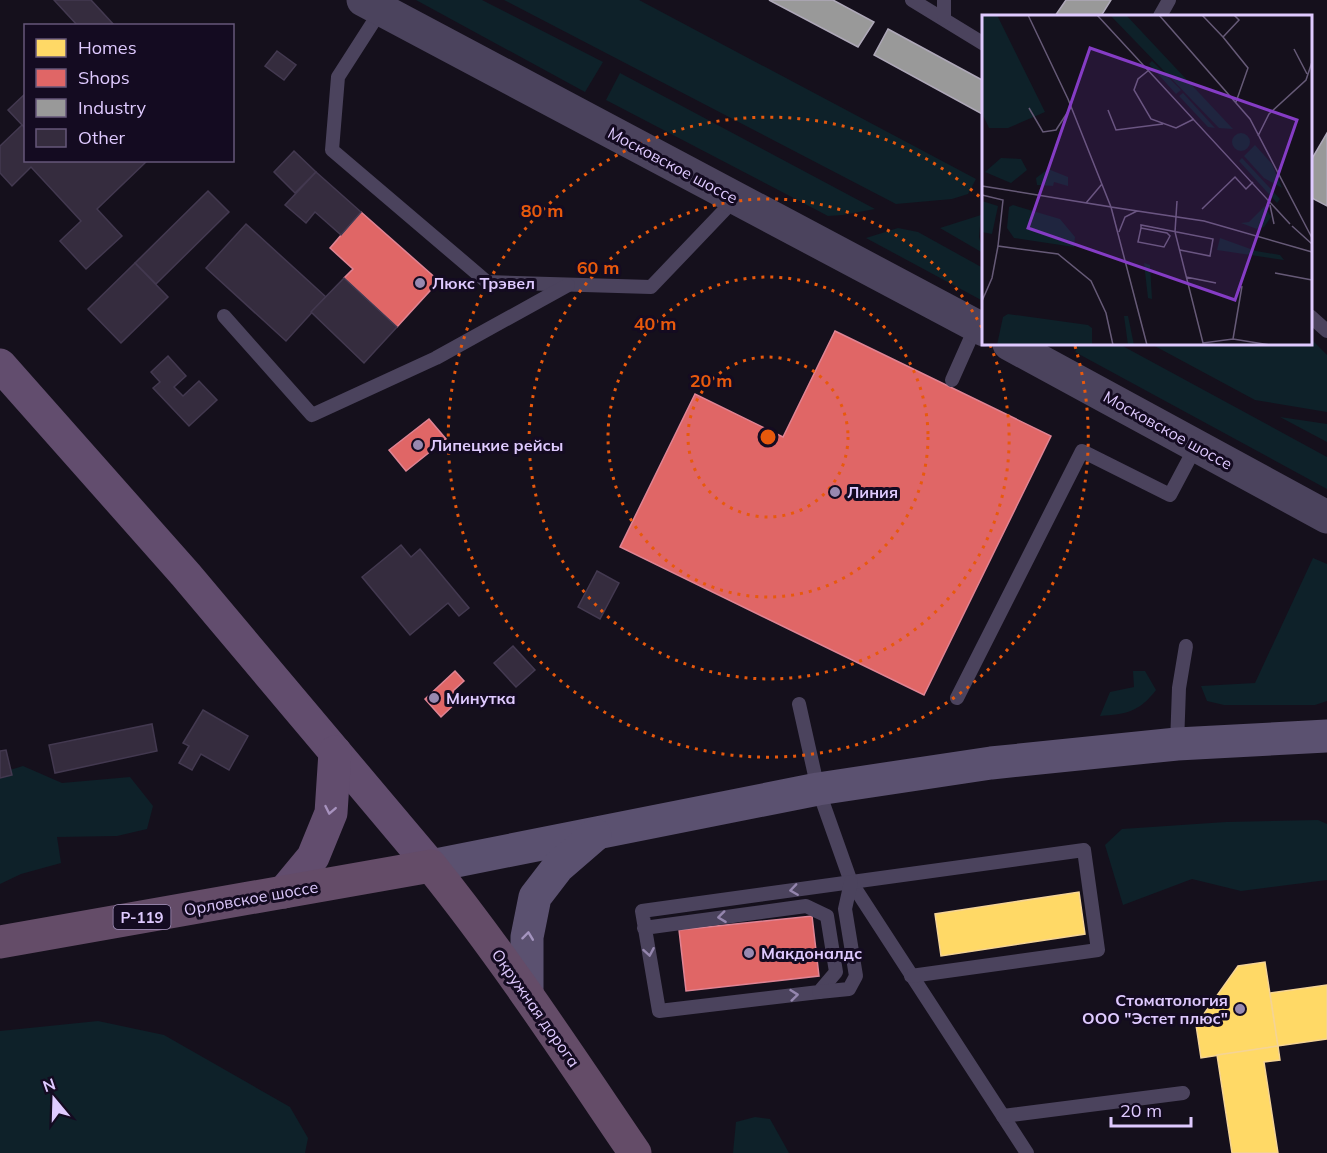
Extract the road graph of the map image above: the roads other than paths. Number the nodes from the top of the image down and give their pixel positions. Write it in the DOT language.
graph roads {
  1 [pos="912,0"];
  2 [pos="944,0"];
  3 [pos="1169,0"];
  4 [pos="373,5"];
  5 [pos="1161,15"];
  6 [pos="944,18"];
  7 [pos="982,43"];
  8 [pos="736,198"];
  9 [pos="570,284"];
  10 [pos="224,316"];
  11 [pos="1312,317"];
  12 [pos="980,328"];
  13 [pos="1327,331"];
  14 [pos="1011,345"];
  15 [pos="3,373"];
  16 [pos="952,380"];
  17 [pos="1196,446"];
  18 [pos="1322,517"];
  19 [pos="1186,646"];
  20 [pos="957,698"];
  21 [pos="800,704"];
  22 [pos="1319,733"];
  23 [pos="1177,744"];
  24 [pos="335,752"];
  25 [pos="818,789"];
  26 [pos="596,833"];
  27 [pos="431,866"];
  28 [pos="852,882"];
  29 [pos="284,892"];
  30 [pos="644,928"];
  31 [pos="0,942"];
  32 [pos="911,976"];
  33 [pos="819,993"];
  34 [pos="527,994"];
  35 [pos="1183,1093"];
  36 [pos="1003,1116"];
  37 [pos="635,1153"];
  38 [pos="1027,1153"];
  1 -- 6 [label="lane"];
  2 -- 6 [label="lane"];
  3 -- 5 [label="lane"];
  4 -- 8 [label="street, Московское шоссе"];
  4 -- 9 [label="lane"];
  6 -- 7 [label="lane"];
  8 -- 9 [label="lane"];
  8 -- 12 [label="street, Московское шоссе"];
  9 -- 10 [label="lane"];
  11 -- 13 [label="lane"];
  12 -- 16 [label="lane"];
  14 -- 17 [label="street, Московское шоссе"];
  15 -- 24 [label="main road"];
  17 -- 18 [label="street, Московское шоссе"];
  17 -- 20 [label="lane"];
  19 -- 23 [label="lane"];
  21 -- 25 [label="lane"];
  22 -- 23 [label="main road"];
  23 -- 25 [label="main road"];
  24 -- 27 [label="main road"];
  24 -- 29 [label="main road, one-way"];
  25 -- 26 [label="main road"];
  25 -- 28 [label="lane"];
  26 -- 27 [label="main road"];
  34 -- 26 [label="main road, one-way"];
  27 -- 29 [label="highway, Орловское шоссе / Р-119"];
  27 -- 34 [label="highway, Окружная дорога"];
  28 -- 30 [label="lane, one-way"];
  28 -- 32 [label="lane"];
  28 -- 32 [label="lane"];
  28 -- 33 [label="lane"];
  29 -- 31 [label="highway, Орловское шоссе / Р-119"];
  30 -- 33 [label="lane, one-way"];
  33 -- 30 [label="lane, one-way"];
  32 -- 36 [label="lane"];
  34 -- 37 [label="highway, Окружная дорога"];
  35 -- 36 [label="lane"];
  36 -- 38 [label="lane"];
}
